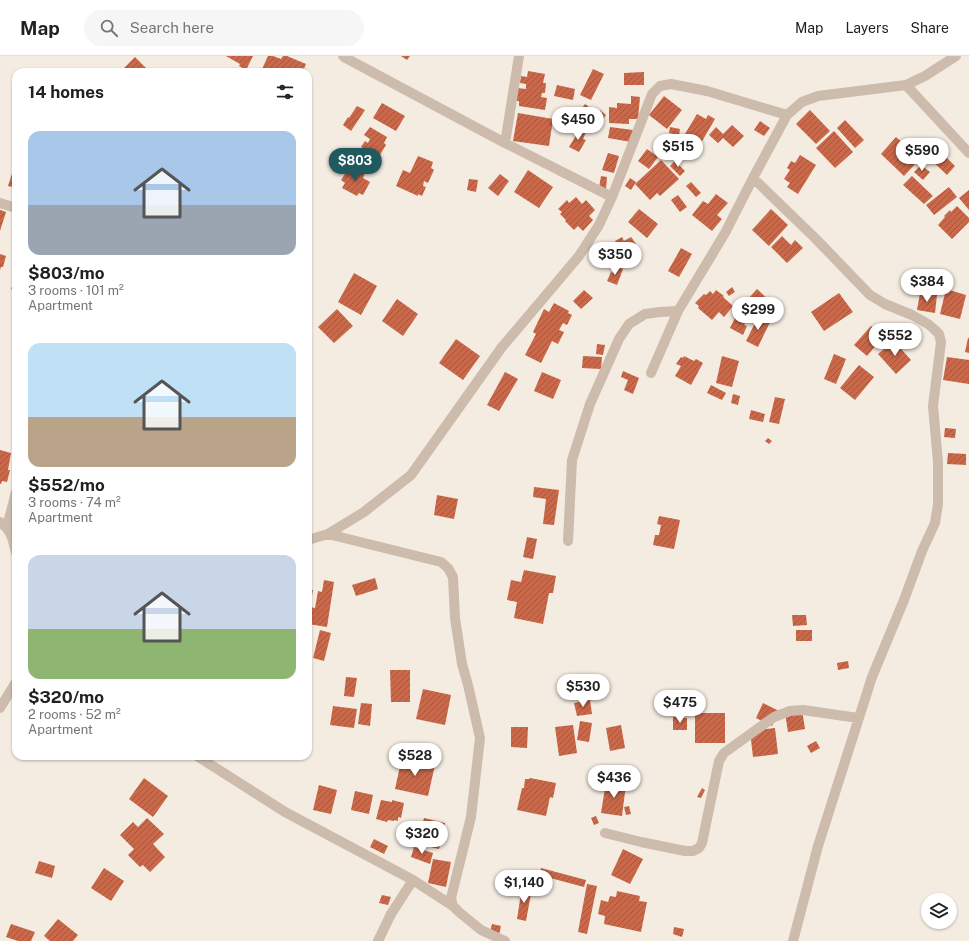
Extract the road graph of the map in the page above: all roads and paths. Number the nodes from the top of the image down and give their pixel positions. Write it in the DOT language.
graph roads {
  1 [pos="343,56"];
  2 [pos="519,56"];
  3 [pos="956,56"];
  4 [pos="906,85"];
  5 [pos="788,115"];
  6 [pos="505,143"];
  7 [pos="969,153"];
  8 [pos="753,178"];
  9 [pos="612,197"];
  10 [pos="0,203"];
  11 [pos="12,207"];
  12 [pos="678,311"];
  13 [pos="651,373"];
  14 [pos="12,503"];
  15 [pos="4,525"];
  16 [pos="328,534"];
  17 [pos="12,536"];
  18 [pos="312,539"];
  19 [pos="568,541"];
  20 [pos="12,688"];
  21 [pos="0,708"];
  22 [pos="858,718"];
  23 [pos="203,760"];
  24 [pos="605,833"];
  25 [pos="413,880"];
  26 [pos="453,906"];
  27 [pos="482,930"];
  28 [pos="378,941"];
  29 [pos="485,941"];
  30 [pos="504,941"];
  31 [pos="793,941"];
  1 -- 6 [label="street"];
  2 -- 6 [label="street"];
  3 -- 4 [label="street"];
  4 -- 5 [label="street"];
  4 -- 7 [label="street"];
  5 -- 8 [label="street"];
  5 -- 9 [label="street"];
  6 -- 9 [label="street"];
  8 -- 12 [label="street"];
  8 -- 22 [label="street"];
  9 -- 16 [label="street"];
  10 -- 11 [label="street"];
  12 -- 13 [label="street"];
  12 -- 19 [label="street"];
  14 -- 15 [label="street"];
  15 -- 17 [label="street"];
  16 -- 18 [label="street"];
  16 -- 26 [label="street"];
  20 -- 21 [label="street"];
  22 -- 24 [label="street"];
  22 -- 31 [label="street"];
  23 -- 25 [label="street"];
  25 -- 26 [label="street"];
  25 -- 28 [label="street"];
  26 -- 27 [label="street"];
  27 -- 29 [label="street"];
  27 -- 30 [label="street"];
}
